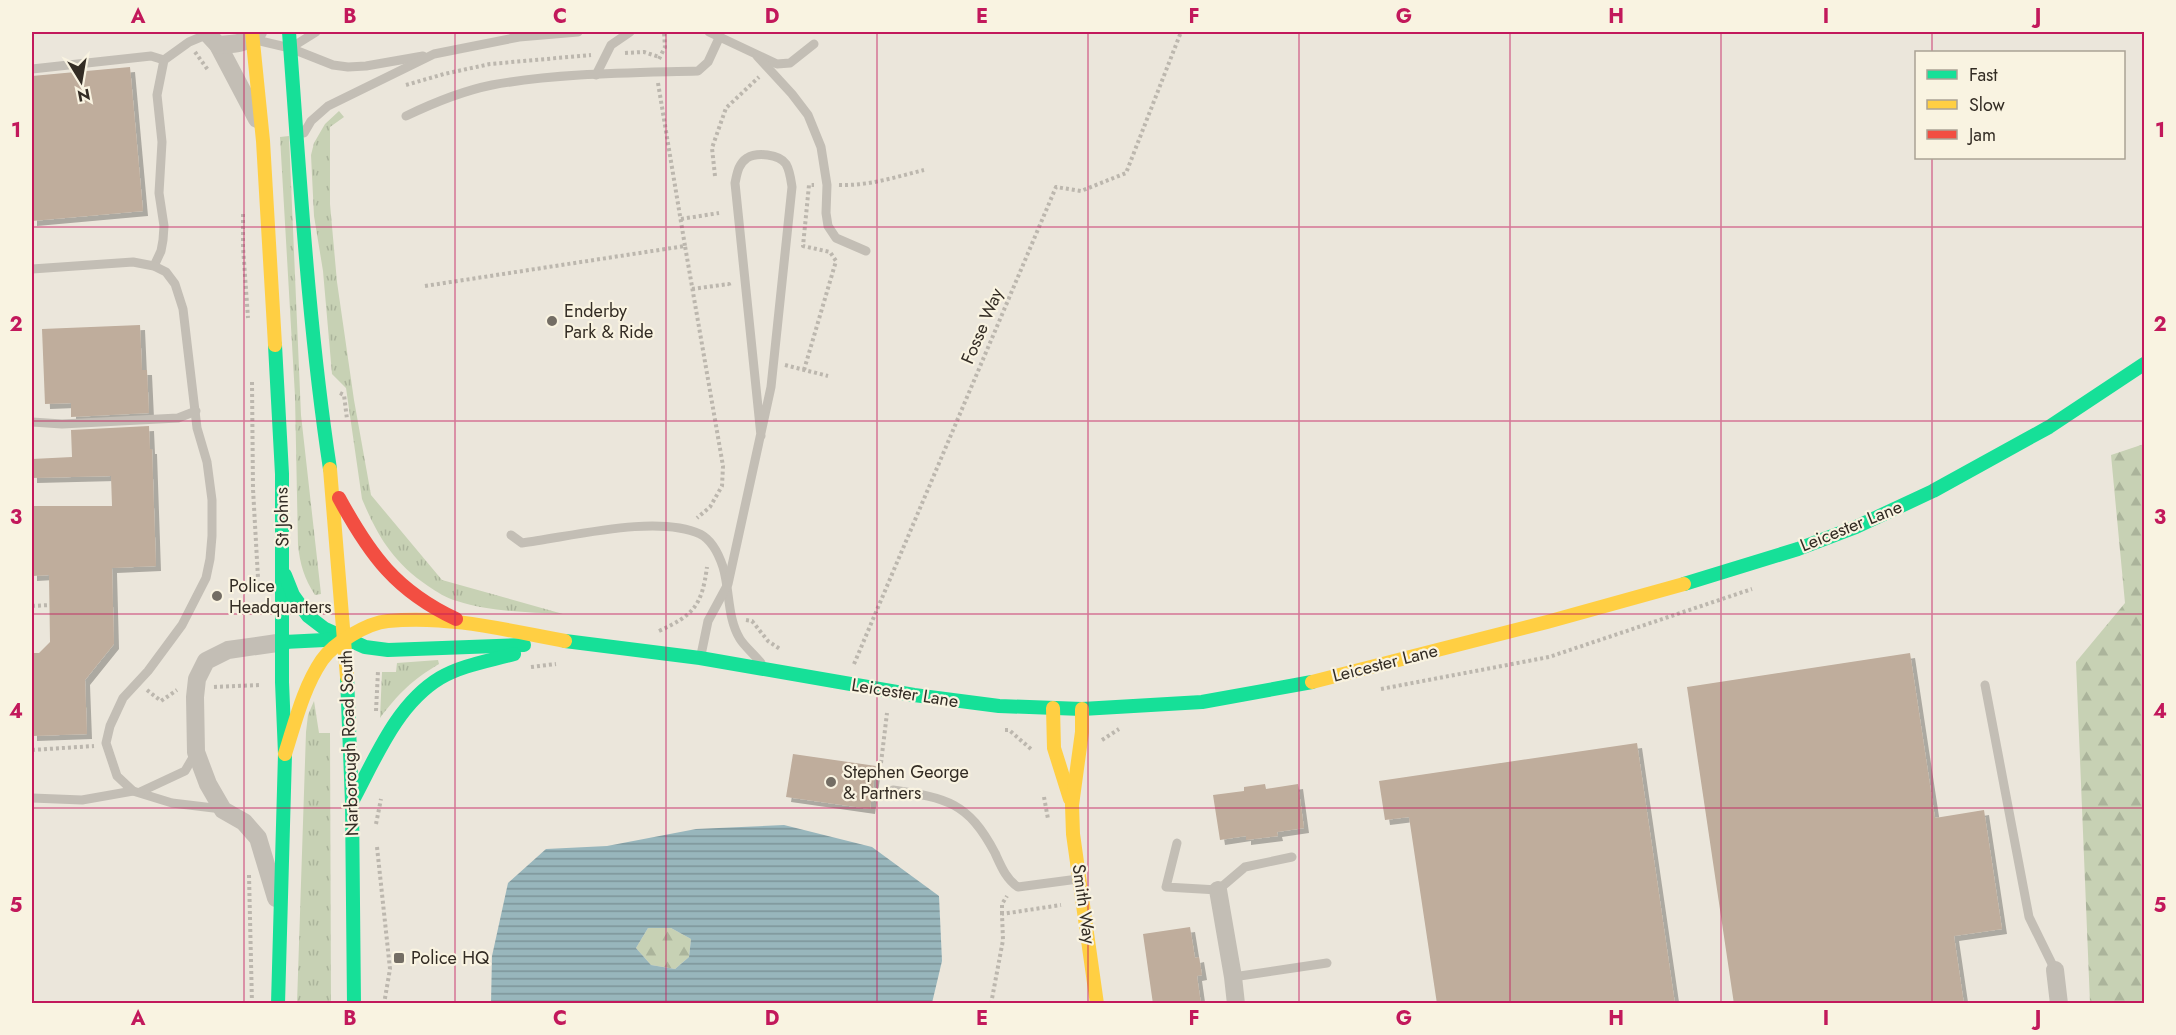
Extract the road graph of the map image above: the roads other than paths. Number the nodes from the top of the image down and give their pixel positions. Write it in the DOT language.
graph roads {
  1 [pos="289,32"];
  2 [pos="316,32"];
  3 [pos="578,32"];
  4 [pos="630,32"];
  5 [pos="709,32"];
  6 [pos="254,34"];
  7 [pos="720,36"];
  8 [pos="211,37"];
  9 [pos="814,44"];
  10 [pos="290,48"];
  11 [pos="434,54"];
  12 [pos="757,56"];
  13 [pos="164,60"];
  14 [pos="32,69"];
  15 [pos="278,73"];
  16 [pos="596,75"];
  17 [pos="271,91"];
  18 [pos="406,116"];
  19 [pos="262,129"];
  20 [pos="298,142"];
  21 [pos="866,251"];
  22 [pos="154,266"];
  23 [pos="32,269"];
  24 [pos="2145,364"];
  25 [pos="196,411"];
  26 [pos="32,422"];
  27 [pos="761,436"];
  28 [pos="332,484"];
  29 [pos="512,535"];
  30 [pos="283,568"];
  31 [pos="728,584"];
  32 [pos="463,621"];
  33 [pos="345,639"];
  34 [pos="284,642"];
  35 [pos="573,643"];
  36 [pos="543,645"];
  37 [pos="700,658"];
  38 [pos="767,669"];
  39 [pos="1985,685"];
  40 [pos="1053,708"];
  41 [pos="1082,709"];
  42 [pos="196,752"];
  43 [pos="285,753"];
  44 [pos="893,789"];
  45 [pos="137,792"];
  46 [pos="32,798"];
  47 [pos="352,802"];
  48 [pos="1071,805"];
  49 [pos="223,810"];
  50 [pos="1177,843"];
  51 [pos="1292,857"];
  52 [pos="1081,878"];
  53 [pos="1218,890"];
  54 [pos="281,914"];
  55 [pos="1327,963"];
  56 [pos="2055,970"];
  57 [pos="1233,978"];
  58 [pos="278,1004"];
  59 [pos="354,1004"];
  60 [pos="1097,1004"];
  61 [pos="1236,1004"];
  62 [pos="2059,1004"];
  1 -- 10 [label="main road"];
  2 -- 10 [label="lane"];
  3 -- 11 [label="lane"];
  4 -- 16 [label="lane"];
  5 -- 7 [label="lane"];
  6 -- 8 [label="street"];
  6 -- 10 [label="lane"];
  6 -- 19 [label="main road, St Johns"];
  7 -- 12 [label="lane"];
  7 -- 16 [label="lane"];
  8 -- 13 [label="lane"];
  8 -- 19 [label="street"];
  9 -- 12 [label="lane"];
  10 -- 11 [label="lane"];
  10 -- 15 [label="main road"];
  10 -- 20 [label="main road"];
  11 -- 20 [label="lane"];
  12 -- 21 [label="lane"];
  13 -- 14 [label="lane"];
  13 -- 22 [label="lane"];
  16 -- 18 [label="lane"];
  17 -- 19 [label="main road"];
  19 -- 30 [label="main road, St Johns"];
  20 -- 28 [label="main road"];
  22 -- 23 [label="lane"];
  22 -- 25 [label="lane"];
  24 -- 41 [label="main road, Leicester Lane"];
  25 -- 26 [label="lane"];
  25 -- 45 [label="lane"];
  27 -- 27 [label="lane"];
  27 -- 31 [label="lane"];
  28 -- 32 [label="main road"];
  28 -- 33 [label="main road, Narborough Road South"];
  29 -- 31 [label="lane"];
  30 -- 33 [label="main road"];
  30 -- 34 [label="main road, St Johns"];
  31 -- 37 [label="lane"];
  31 -- 38 [label="lane"];
  32 -- 33 [label="main road, Leicester Lane"];
  32 -- 35 [label="main road, Leicester Lane"];
  33 -- 34 [label="main road"];
  33 -- 36 [label="main road, Leicester Lane"];
  33 -- 43 [label="main road"];
  33 -- 47 [label="main road, Narborough Road South"];
  34 -- 42 [label="street"];
  34 -- 43 [label="main road, St Johns"];
  35 -- 36 [label="main road, Leicester Lane"];
  35 -- 37 [label="main road, Leicester Lane"];
  36 -- 47 [label="main road"];
  37 -- 38 [label="main road, Leicester Lane"];
  38 -- 40 [label="main road, Leicester Lane"];
  39 -- 56 [label="lane"];
  40 -- 41 [label="main road, Leicester Lane"];
  40 -- 48 [label="main road"];
  41 -- 48 [label="main road"];
  42 -- 45 [label="lane"];
  42 -- 49 [label="street"];
  43 -- 54 [label="main road, St Johns"];
  44 -- 52 [label="lane"];
  45 -- 46 [label="lane"];
  45 -- 49 [label="lane"];
  47 -- 59 [label="main road, Narborough Road South"];
  48 -- 52 [label="main road, Smith Way"];
  49 -- 54 [label="street"];
  50 -- 53 [label="lane"];
  51 -- 53 [label="lane"];
  52 -- 60 [label="main road, Smith Way"];
  53 -- 57 [label="street"];
  54 -- 58 [label="main road, St Johns"];
  55 -- 57 [label="lane"];
  56 -- 62 [label="street"];
  57 -- 61 [label="street"];
}
